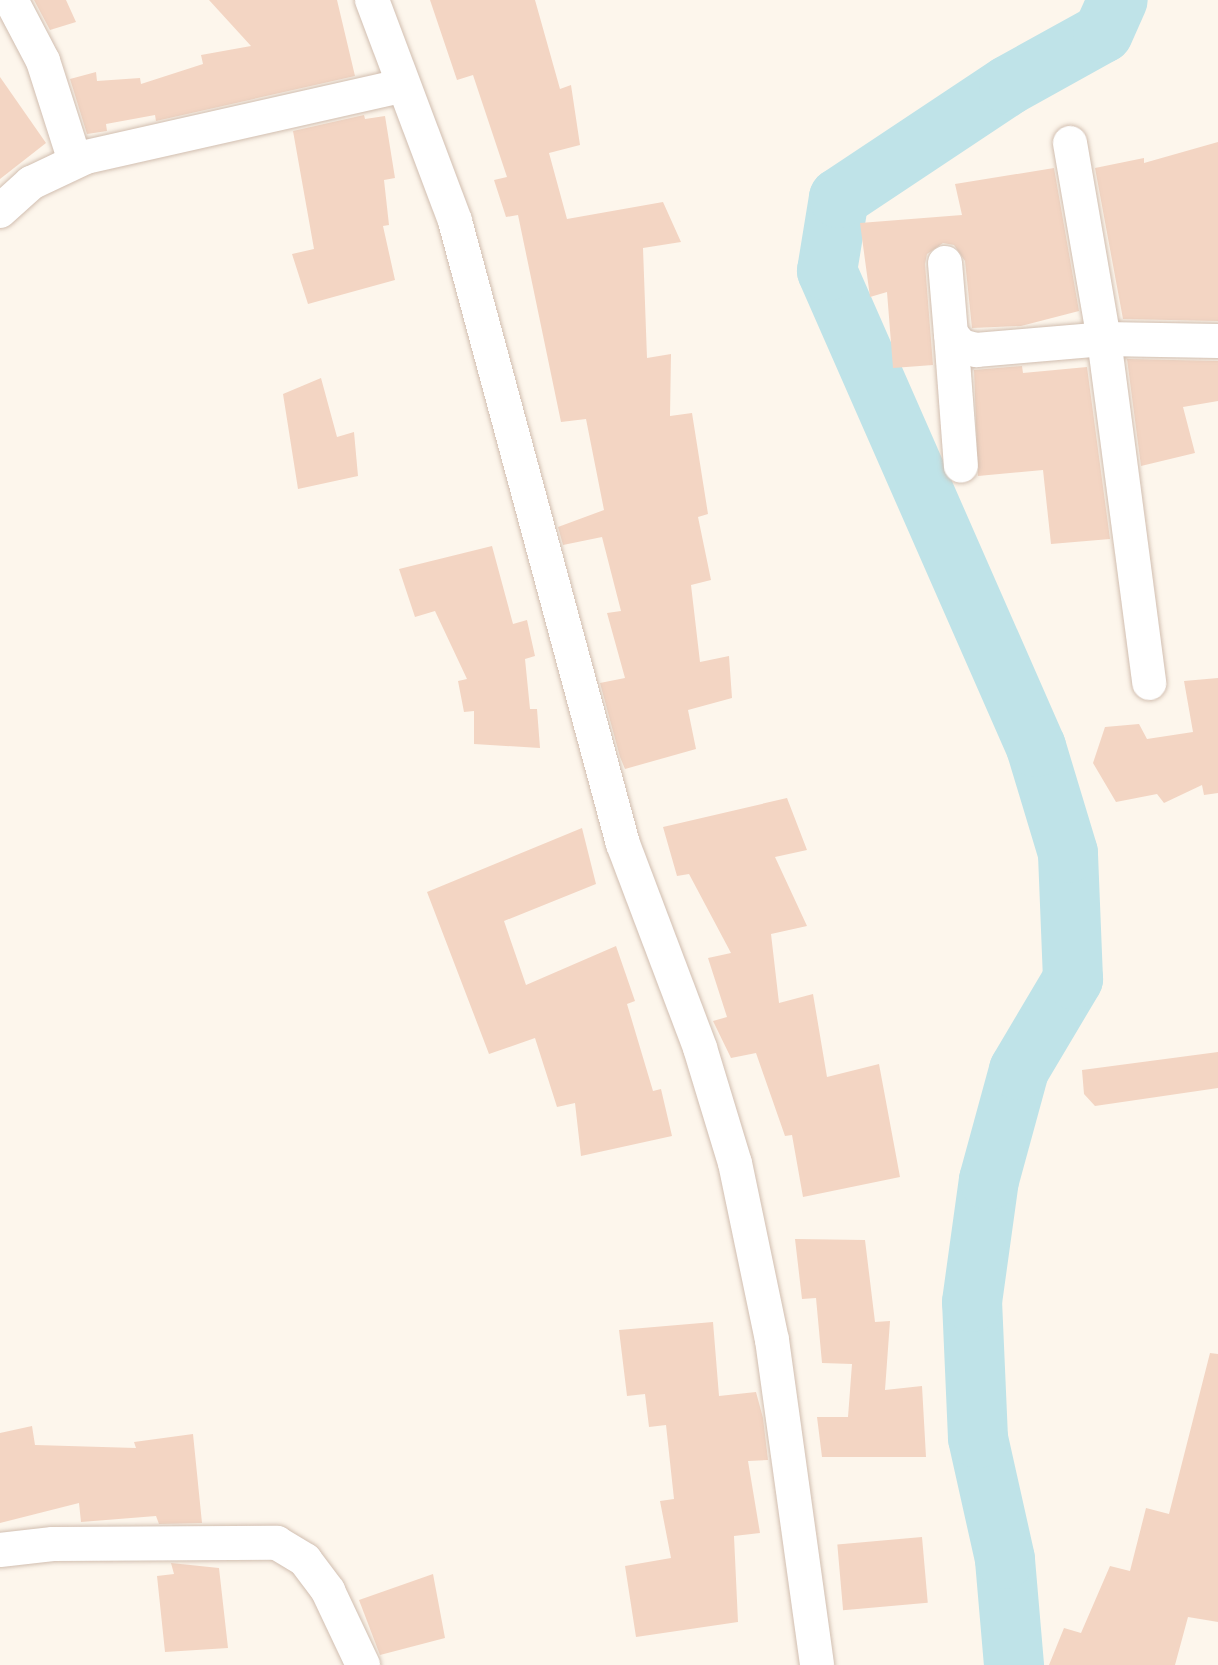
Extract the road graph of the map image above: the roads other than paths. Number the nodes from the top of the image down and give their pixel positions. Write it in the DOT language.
graph roads {
  1 [pos="11,0"];
  2 [pos="372,0"];
  3 [pos="402,86"];
  4 [pos="1070,143"];
  5 [pos="75,161"];
  6 [pos="0,211"];
  7 [pos="945,263"];
  8 [pos="951,334"];
  9 [pos="1104,339"];
  10 [pos="1218,341"];
  11 [pos="961,466"];
  12 [pos="1149,683"];
  13 [pos="0,1550"];
  14 [pos="363,1665"];
  15 [pos="817,1665"];
  1 -- 5 [label="street"];
  2 -- 3 [label="street"];
  3 -- 5 [label="street"];
  3 -- 15 [label="street"];
  4 -- 9 [label="street"];
  5 -- 6 [label="street"];
  7 -- 8 [label="street"];
  8 -- 9 [label="street"];
  8 -- 11 [label="street"];
  9 -- 10 [label="street"];
  9 -- 12 [label="street"];
  13 -- 14 [label="street"];
}
